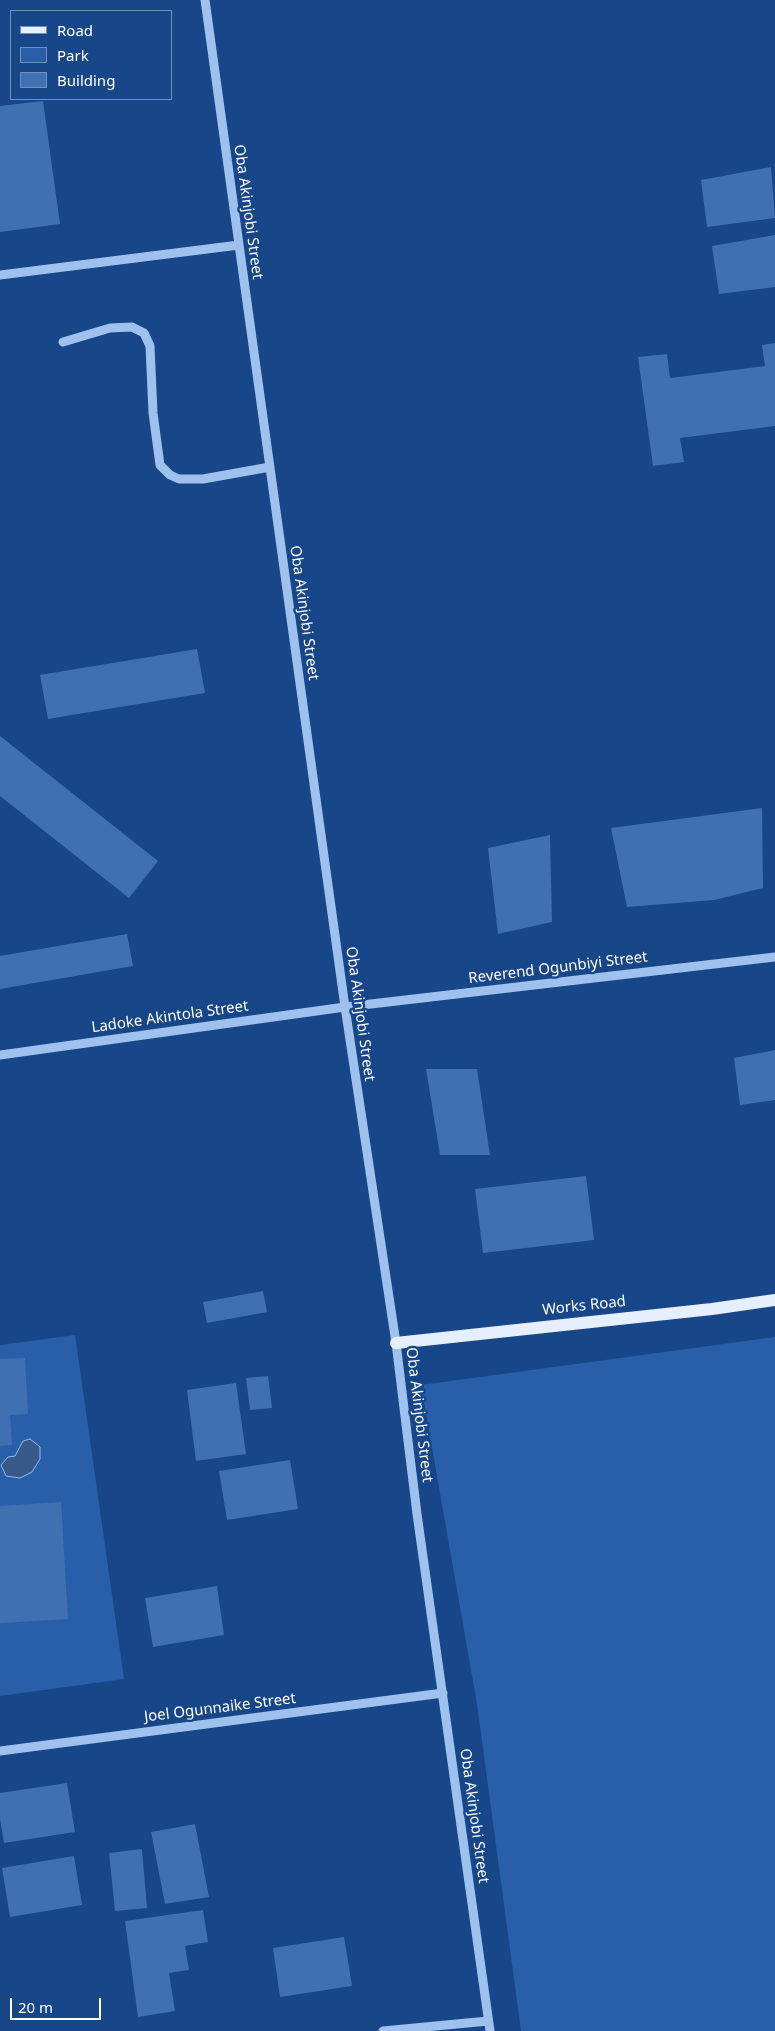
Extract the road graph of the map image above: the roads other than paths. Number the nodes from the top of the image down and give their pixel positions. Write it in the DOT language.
graph roads {
  1 [pos="205,0"];
  2 [pos="238,245"];
  3 [pos="0,276"];
  4 [pos="63,342"];
  5 [pos="270,468"];
  6 [pos="775,957"];
  7 [pos="345,1007"];
  8 [pos="0,1054"];
  9 [pos="775,1300"];
  10 [pos="396,1343"];
  11 [pos="443,1693"];
  12 [pos="0,1751"];
  13 [pos="488,2020"];
  14 [pos="383,2031"];
  15 [pos="490,2031"];
  1 -- 2 [label="street, Oba Akinjobi Street"];
  2 -- 3 [label="street"];
  2 -- 5 [label="street, Oba Akinjobi Street"];
  4 -- 5 [label="street"];
  5 -- 7 [label="street, Oba Akinjobi Street"];
  6 -- 7 [label="street, Reverend Ogunbiyi Street"];
  7 -- 8 [label="street, Ladoke Akintola Street"];
  7 -- 10 [label="street, Oba Akinjobi Street"];
  9 -- 10 [label="main road, Works Road"];
  10 -- 11 [label="street, Oba Akinjobi Street"];
  11 -- 12 [label="street, Joel Ogunnaike Street"];
  11 -- 13 [label="street, Oba Akinjobi Street"];
  13 -- 14 [label="street"];
  13 -- 15 [label="street, Oba Akinjobi Street"];
}
